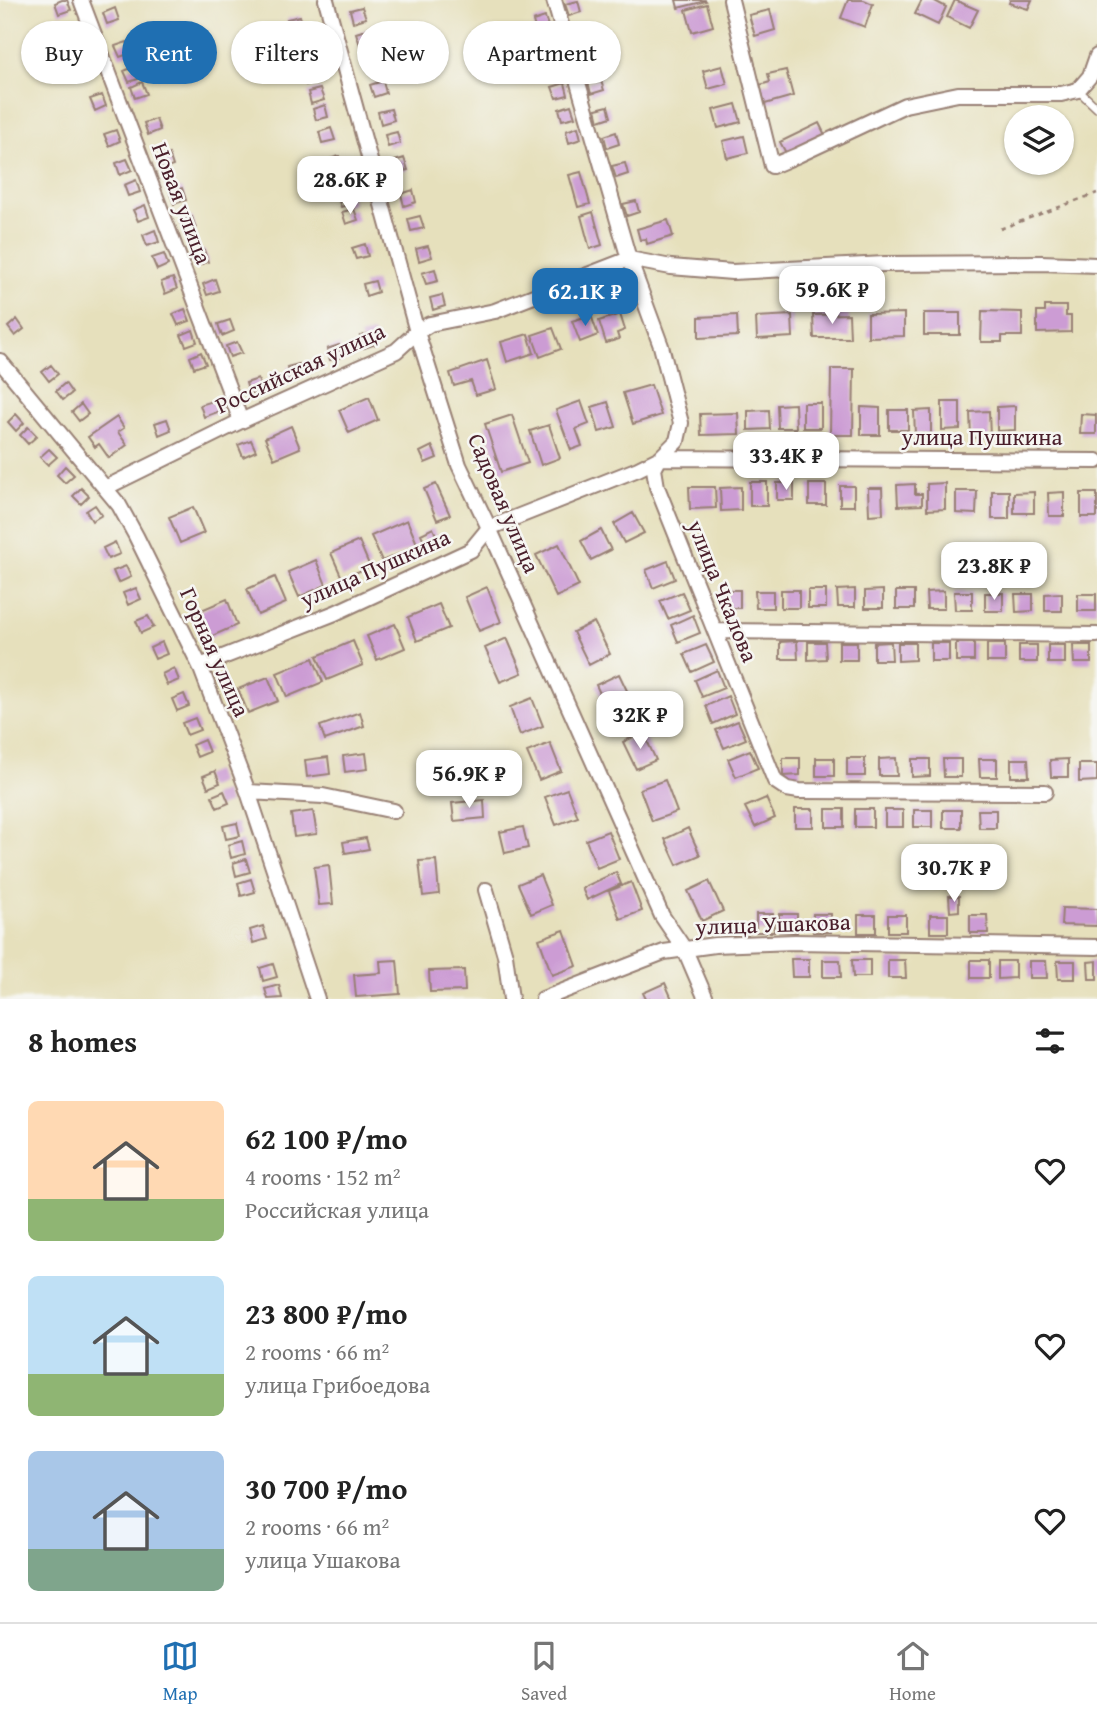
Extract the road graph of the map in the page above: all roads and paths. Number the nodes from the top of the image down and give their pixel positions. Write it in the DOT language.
graph roads {
  1 [pos="81,0"];
  2 [pos="326,0"];
  3 [pos="554,0"];
  4 [pos="730,0"];
  5 [pos="1097,56"];
  6 [pos="1078,90"];
  7 [pos="1097,108"];
  8 [pos="1097,193"];
  9 [pos="1000,229"];
  10 [pos="629,259"];
  11 [pos="1097,265"];
  12 [pos="416,332"];
  13 [pos="0,361"];
  14 [pos="241,421"];
  15 [pos="660,458"];
  16 [pos="1097,461"];
  17 [pos="105,488"];
  18 [pos="489,528"];
  19 [pos="715,631"];
  20 [pos="1097,635"];
  21 [pos="200,666"];
  22 [pos="248,792"];
  23 [pos="1045,792"];
  24 [pos="394,811"];
  25 [pos="486,890"];
  26 [pos="1097,947"];
  27 [pos="685,950"];
  28 [pos="317,999"];
  29 [pos="511,999"];
  30 [pos="543,999"];
  31 [pos="706,999"];
  1 -- 14 [label="street, Новая улица"];
  2 -- 12 [label="street, Садовая улица"];
  3 -- 10 [label="street"];
  4 -- 6 [label="street"];
  5 -- 6 [label="street"];
  6 -- 7 [label="lane"];
  8 -- 9 [label="path"];
  10 -- 11 [label="street"];
  10 -- 12 [label="street, Российская улица"];
  10 -- 15 [label="street"];
  12 -- 14 [label="street, Российская улица"];
  12 -- 18 [label="street, Садовая улица"];
  13 -- 17 [label="street, Горная улица"];
  14 -- 17 [label="street, Российская улица"];
  15 -- 16 [label="street, улица Пушкина"];
  15 -- 18 [label="street, улица Пушкина"];
  15 -- 19 [label="street, улица Чкалова"];
  17 -- 21 [label="street, Горная улица"];
  18 -- 21 [label="street, улица Пушкина"];
  18 -- 27 [label="street, Садовая улица"];
  19 -- 20 [label="street"];
  19 -- 23 [label="street, улица Чкалова"];
  21 -- 22 [label="street, Горная улица"];
  22 -- 24 [label="street"];
  22 -- 28 [label="street, Горная улица"];
  25 -- 29 [label="street"];
  26 -- 27 [label="street, улица Ушакова"];
  27 -- 30 [label="street, улица Ушакова"];
  27 -- 31 [label="street, Садовая улица"];
}
